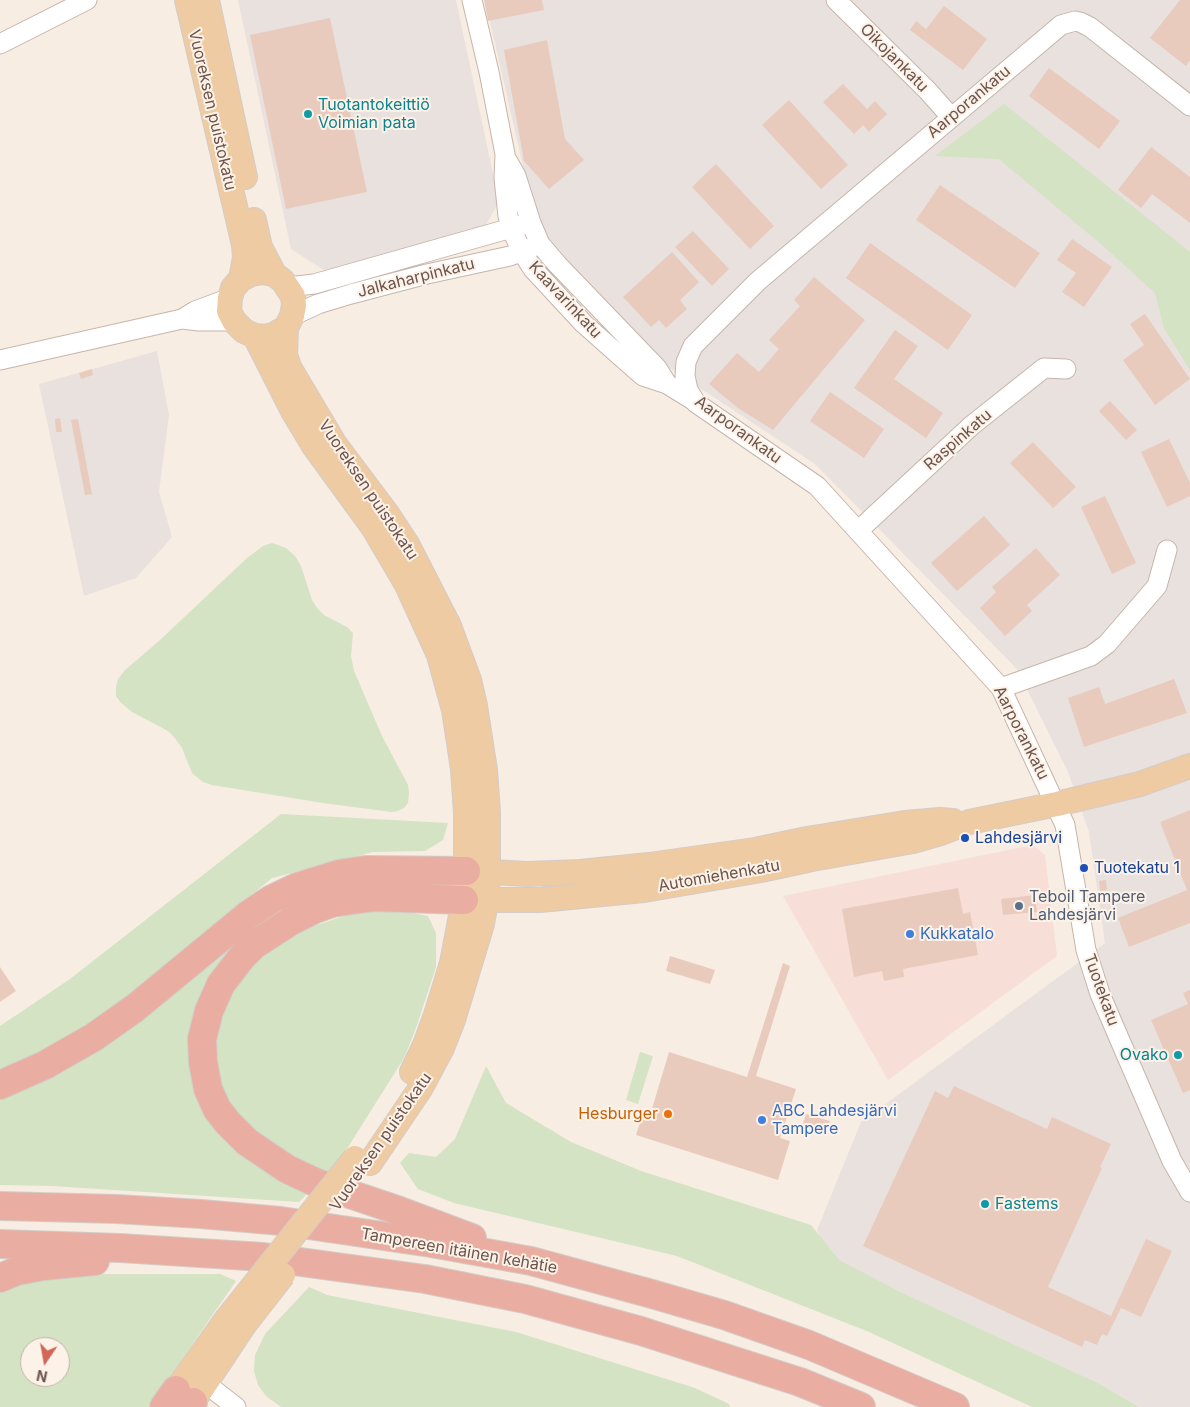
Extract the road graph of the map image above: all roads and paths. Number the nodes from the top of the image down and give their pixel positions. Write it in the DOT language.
graph roads {
  1 [pos="87,0"];
  2 [pos="187,0"];
  3 [pos="206,0"];
  4 [pos="472,0"];
  5 [pos="836,0"];
  6 [pos="0,44"];
  7 [pos="1190,106"];
  8 [pos="951,117"];
  9 [pos="504,154"];
  10 [pos="531,223"];
  11 [pos="512,228"];
  12 [pos="540,244"];
  13 [pos="522,252"];
  14 [pos="281,280"];
  15 [pos="236,288"];
  16 [pos="182,319"];
  17 [pos="234,321"];
  18 [pos="289,322"];
  19 [pos="255,336"];
  20 [pos="0,360"];
  21 [pos="1066,370"];
  22 [pos="667,384"];
  23 [pos="696,403"];
  24 [pos="859,530"];
  25 [pos="1167,550"];
  26 [pos="1002,688"];
  27 [pos="1190,766"];
  28 [pos="1057,804"];
  29 [pos="970,822"];
  30 [pos="477,871"];
  31 [pos="475,900"];
  32 [pos="0,1086"];
  33 [pos="1190,1192"];
  34 [pos="0,1206"];
  35 [pos="0,1244"];
  36 [pos="201,1252"];
  37 [pos="531,1261"];
  38 [pos="0,1278"];
  39 [pos="188,1395"];
  40 [pos="236,1407"];
  41 [pos="861,1407"];
  42 [pos="955,1407"];
  1 -- 6 [label="street"];
  2 -- 15 [label="main road, Vuoreksen puistokatu"];
  3 -- 14 [label="main road, Vuoreksen puistokatu"];
  4 -- 9 [label="street, Kaavarinkatu"];
  5 -- 8 [label="street, Oikojankatu"];
  7 -- 8 [label="street, Aarporankatu"];
  8 -- 23 [label="street, Aarporankatu"];
  9 -- 10 [label="street, Kaavarinkatu"];
  9 -- 11 [label="street, Kaavarinkatu"];
  10 -- 11 [label="street, Jalkaharpinkatu"];
  10 -- 12 [label="street, Kaavarinkatu"];
  11 -- 13 [label="street, Kaavarinkatu"];
  11 -- 14 [label="street, Jalkaharpinkatu"];
  12 -- 13 [label="street, Jalkaharpinkatu"];
  12 -- 22 [label="street, Kaavarinkatu"];
  13 -- 18 [label="street, Jalkaharpinkatu"];
  13 -- 22 [label="street, Kaavarinkatu"];
  14 -- 15 [label="main road"];
  14 -- 18 [label="main road"];
  15 -- 16 [label="street"];
  15 -- 17 [label="main road"];
  16 -- 17 [label="street"];
  16 -- 20 [label="street"];
  17 -- 19 [label="main road"];
  18 -- 19 [label="main road"];
  18 -- 30 [label="main road, Vuoreksen puistokatu"];
  19 -- 30 [label="main road, Vuoreksen puistokatu"];
  21 -- 24 [label="street, Raspinkatu"];
  22 -- 23 [label="street, Kaavarinkatu"];
  23 -- 24 [label="street, Aarporankatu"];
  24 -- 26 [label="street, Aarporankatu"];
  25 -- 26 [label="street"];
  26 -- 28 [label="street, Aarporankatu"];
  27 -- 28 [label="main road, Automiehenkatu"];
  28 -- 29 [label="main road, Automiehenkatu"];
  28 -- 33 [label="street, Tuotekatu"];
  29 -- 30 [label="main road, Automiehenkatu"];
  29 -- 31 [label="main road, Automiehenkatu"];
  30 -- 31 [label="main road, Vuoreksen puistokatu"];
  30 -- 32 [label="highway"];
  31 -- 37 [label="highway"];
  31 -- 39 [label="main road, Vuoreksen puistokatu, bridge"];
  34 -- 37 [label="highway, Tampereen itäinen kehätie"];
  35 -- 36 [label="highway, Tampereen itäinen kehätie"];
  36 -- 38 [label="highway"];
  36 -- 41 [label="highway, Tampereen itäinen kehätie"];
  37 -- 42 [label="highway, Tampereen itäinen kehätie"];
  39 -- 40 [label="street"];
}
